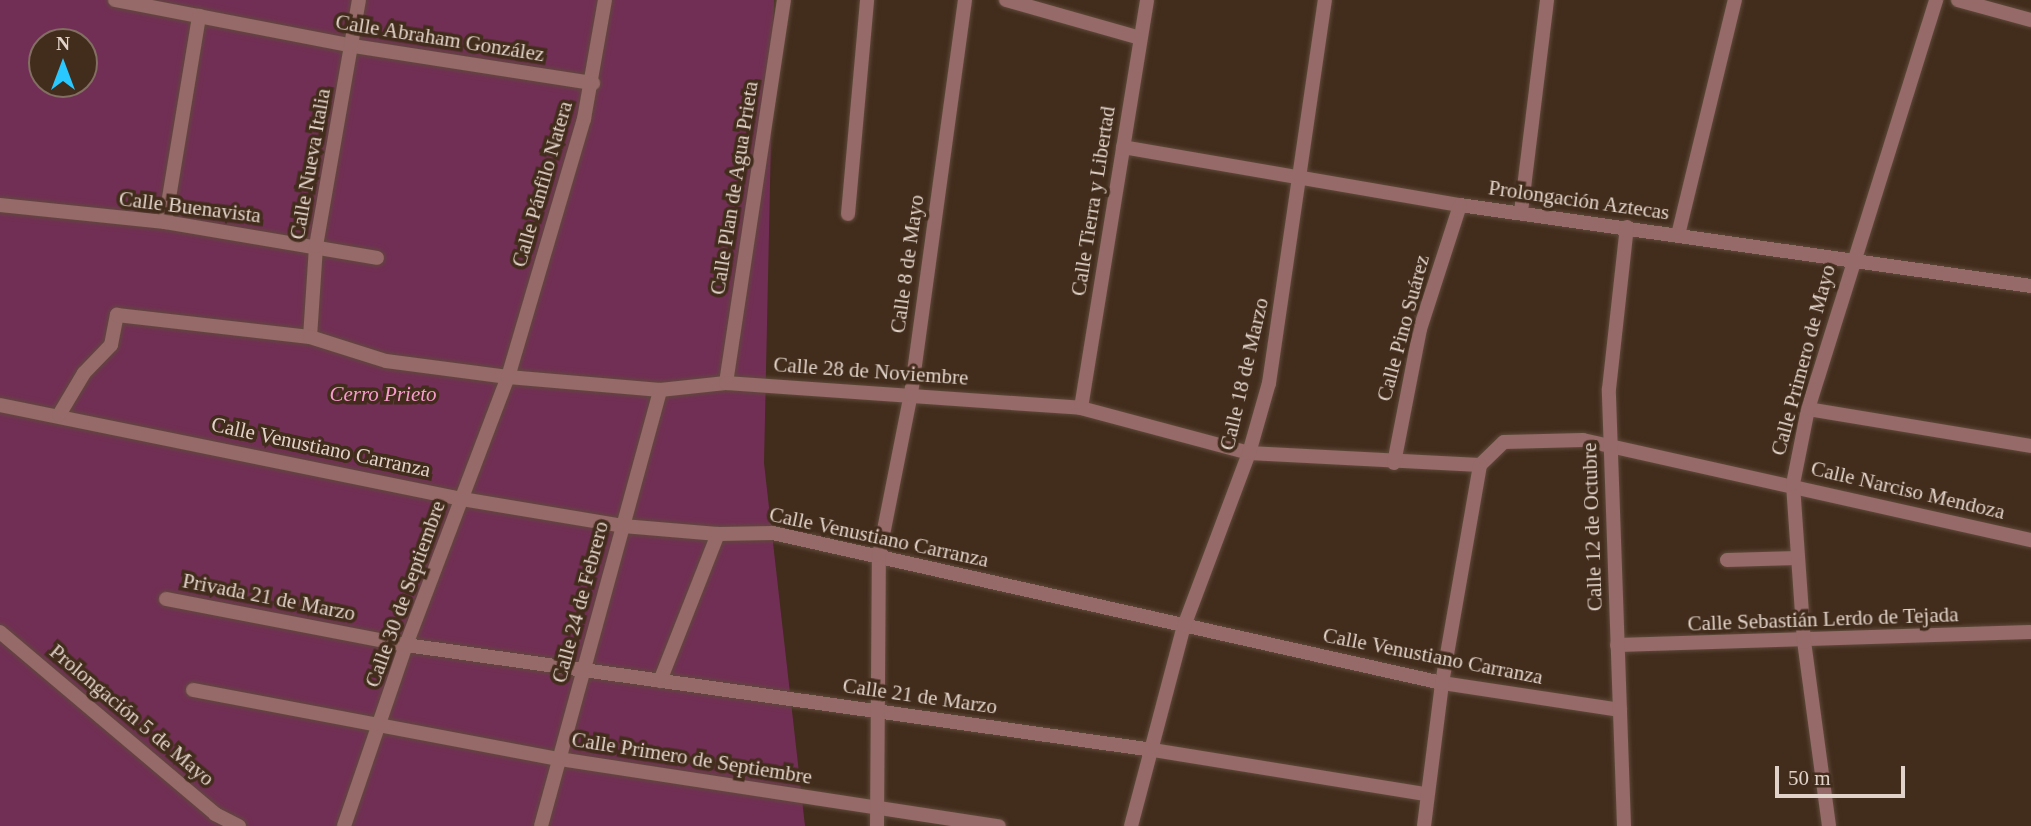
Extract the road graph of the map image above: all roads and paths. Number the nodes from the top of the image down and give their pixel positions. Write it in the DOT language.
graph roads {
  1 [pos="115,0"];
  2 [pos="359,0"];
  3 [pos="605,0"];
  4 [pos="784,0"];
  5 [pos="867,0"];
  6 [pos="965,0"];
  7 [pos="1006,0"];
  8 [pos="1147,0"];
  9 [pos="1325,0"];
  10 [pos="1547,0"];
  11 [pos="1735,0"];
  12 [pos="1936,0"];
  13 [pos="1958,0"];
  14 [pos="199,16"];
  15 [pos="2031,20"];
  16 [pos="1140,38"];
  17 [pos="353,47"];
  18 [pos="593,83"];
  19 [pos="1123,147"];
  20 [pos="1299,177"];
  21 [pos="0,205"];
  22 [pos="1460,205"];
  23 [pos="1521,212"];
  24 [pos="848,214"];
  25 [pos="165,222"];
  26 [pos="1627,227"];
  27 [pos="1678,235"];
  28 [pos="316,246"];
  29 [pos="377,258"];
  30 [pos="1852,260"];
  31 [pos="2031,286"];
  32 [pos="310,337"];
  33 [pos="508,377"];
  34 [pos="726,383"];
  35 [pos="660,390"];
  36 [pos="911,394"];
  37 [pos="1,407"];
  38 [pos="1081,408"];
  39 [pos="1808,409"];
  40 [pos="59,415"];
  41 [pos="1611,446"];
  42 [pos="2031,446"];
  43 [pos="1249,453"];
  44 [pos="1394,463"];
  45 [pos="1480,466"];
  46 [pos="1793,484"];
  47 [pos="462,499"];
  48 [pos="623,526"];
  49 [pos="718,534"];
  50 [pos="2031,540"];
  51 [pos="879,555"];
  52 [pos="1797,558"];
  53 [pos="1727,560"];
  54 [pos="166,599"];
  55 [pos="1184,626"];
  56 [pos="0,632"];
  57 [pos="2031,632"];
  58 [pos="1804,642"];
  59 [pos="406,645"];
  60 [pos="1617,645"];
  61 [pos="583,671"];
  62 [pos="660,681"];
  63 [pos="1442,682"];
  64 [pos="193,690"];
  65 [pos="878,710"];
  66 [pos="1620,710"];
  67 [pos="379,727"];
  68 [pos="1153,750"];
  69 [pos="559,759"];
  70 [pos="1426,794"];
  71 [pos="877,808"];
  72 [pos="239,826"];
  73 [pos="344,826"];
  74 [pos="541,826"];
  75 [pos="877,826"];
  76 [pos="999,826"];
  77 [pos="1131,826"];
  78 [pos="1424,826"];
  79 [pos="1624,826"];
  80 [pos="1829,826"];
  1 -- 14 [label="street, Calle Abraham González"];
  2 -- 17 [label="street, Calle Nueva Italia"];
  3 -- 18 [label="street, Calle Pánfilo Natera"];
  4 -- 34 [label="street, Calle Plan de Agua Prieta"];
  5 -- 24 [label="street"];
  6 -- 36 [label="street, Calle 8 de Mayo"];
  7 -- 16 [label="street"];
  8 -- 16 [label="street, Calle Tierra y Libertad"];
  9 -- 20 [label="street, Calle 18 de Marzo"];
  10 -- 23 [label="street"];
  11 -- 27 [label="street"];
  12 -- 30 [label="street, Calle Primero de Mayo"];
  13 -- 15 [label="street"];
  14 -- 17 [label="street, Calle Abraham González"];
  14 -- 25 [label="street"];
  16 -- 19 [label="street, Calle Tierra y Libertad"];
  17 -- 18 [label="street, Calle Abraham González"];
  17 -- 28 [label="street, Calle Nueva Italia"];
  18 -- 33 [label="street, Calle Pánfilo Natera"];
  19 -- 20 [label="street, Prolongación Aztecas"];
  19 -- 38 [label="street, Calle Tierra y Libertad"];
  20 -- 22 [label="street, Prolongación Aztecas"];
  20 -- 43 [label="street, Calle 18 de Marzo"];
  21 -- 25 [label="street, Calle Buenavista"];
  22 -- 23 [label="street, Prolongación Aztecas"];
  22 -- 44 [label="street, Calle Pino Suárez"];
  23 -- 26 [label="street, Prolongación Aztecas"];
  25 -- 28 [label="street, Calle Buenavista"];
  26 -- 27 [label="street, Prolongación Aztecas"];
  26 -- 41 [label="street, Calle 12 de Octubre"];
  27 -- 30 [label="street, Prolongación Aztecas"];
  28 -- 29 [label="street, Calle Buenavista"];
  28 -- 32 [label="street, Calle Nueva Italia"];
  30 -- 31 [label="street, Prolongación Aztecas"];
  30 -- 39 [label="street, Calle Primero de Mayo"];
  32 -- 33 [label="street, Calle 28 de Noviembre"];
  32 -- 40 [label="street, Calle 28 de Noviembre"];
  33 -- 35 [label="street, Calle 28 de Noviembre"];
  33 -- 47 [label="street, Calle 30 de Septiembre"];
  34 -- 35 [label="street, Calle 28 de Noviembre"];
  34 -- 36 [label="street, Calle 28 de Noviembre"];
  35 -- 48 [label="street, Calle 24 de Febrero"];
  36 -- 38 [label="street, Calle 28 de Noviembre"];
  36 -- 51 [label="street, Calle 8 de Mayo"];
  37 -- 40 [label="street, Calle Venustiano Carranza"];
  38 -- 43 [label="street, Calle 28 de Noviembre"];
  39 -- 42 [label="street"];
  39 -- 46 [label="street, Calle Primero de Mayo"];
  40 -- 47 [label="street, Calle Venustiano Carranza"];
  41 -- 45 [label="street"];
  41 -- 46 [label="street, Calle Narciso Mendoza"];
  41 -- 60 [label="street, Calle 12 de Octubre"];
  43 -- 44 [label="street, Calle 28 de Noviembre"];
  43 -- 55 [label="street, Calle 18 de Marzo"];
  44 -- 45 [label="street, Calle 28 de Noviembre"];
  45 -- 63 [label="street"];
  46 -- 50 [label="street, Calle Narciso Mendoza"];
  46 -- 52 [label="street, Calle Primero de Mayo"];
  47 -- 48 [label="street, Calle Venustiano Carranza"];
  47 -- 59 [label="street, Calle 30 de Septiembre"];
  48 -- 49 [label="street, Calle Venustiano Carranza"];
  48 -- 61 [label="street, Calle 24 de Febrero"];
  49 -- 51 [label="street, Calle Venustiano Carranza"];
  49 -- 62 [label="street"];
  51 -- 55 [label="street, Calle Venustiano Carranza"];
  51 -- 65 [label="street, Calle 8 de Mayo"];
  52 -- 53 [label="street"];
  52 -- 58 [label="street, Calle Primero de Mayo"];
  54 -- 59 [label="street, Privada 21 de Marzo"];
  55 -- 63 [label="street, Calle Venustiano Carranza"];
  55 -- 68 [label="street, Calle 18 de Marzo"];
  56 -- 72 [label="street, Prolongación 5 de Mayo"];
  57 -- 58 [label="street, Calle Sebastián Lerdo de Tejada"];
  58 -- 60 [label="street, Calle Sebastián Lerdo de Tejada"];
  58 -- 80 [label="street, Calle Primero de Mayo"];
  59 -- 61 [label="street, Calle 21 de Marzo"];
  59 -- 67 [label="street, Calle 30 de Septiembre"];
  60 -- 66 [label="street, Calle 12 de Octubre"];
  61 -- 62 [label="street, Calle 21 de Marzo"];
  61 -- 69 [label="street, Calle 24 de Febrero"];
  62 -- 65 [label="street, Calle 21 de Marzo"];
  63 -- 66 [label="street, Calle Venustiano Carranza"];
  63 -- 70 [label="street"];
  64 -- 67 [label="street, Calle Primero de Septiembre"];
  65 -- 68 [label="street, Calle 21 de Marzo"];
  65 -- 71 [label="street, Calle 8 de Mayo"];
  66 -- 79 [label="street, Calle 12 de Octubre"];
  67 -- 69 [label="street, Calle Primero de Septiembre"];
  67 -- 73 [label="street, Calle 30 de Septiembre"];
  68 -- 70 [label="street, Calle 21 de Marzo"];
  68 -- 77 [label="street, Calle 18 de Marzo"];
  69 -- 71 [label="street, Calle Primero de Septiembre"];
  69 -- 74 [label="street, Calle 24 de Febrero"];
  70 -- 78 [label="street"];
  71 -- 75 [label="street, Calle 8 de Mayo"];
  71 -- 76 [label="street, Calle Primero de Septiembre"];
}
